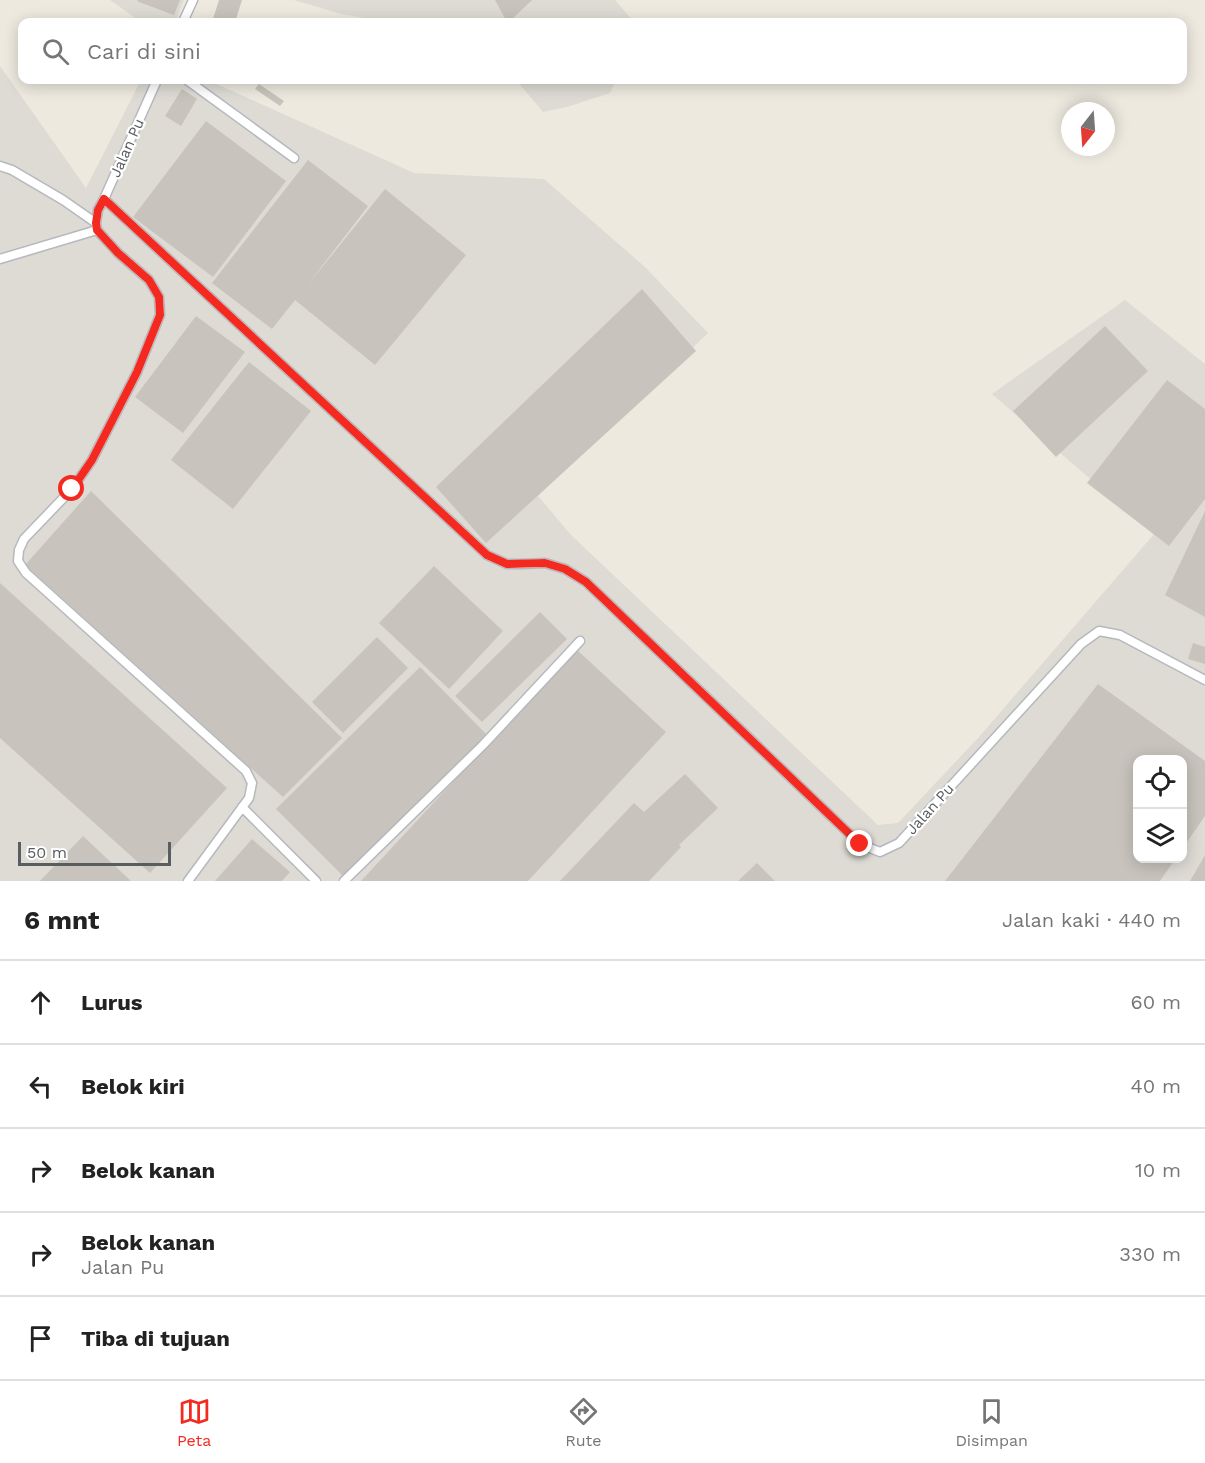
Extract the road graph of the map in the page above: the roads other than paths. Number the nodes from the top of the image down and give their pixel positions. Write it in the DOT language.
graph roads {
  1 [pos="193,0"];
  2 [pos="185,18"];
  3 [pos="155,84"];
  4 [pos="192,84"];
  5 [pos="294,158"];
  6 [pos="0,166"];
  7 [pos="104,199"];
  8 [pos="96,226"];
  9 [pos="0,259"];
  10 [pos="580,641"];
  11 [pos="1205,680"];
  12 [pos="242,807"];
  13 [pos="188,881"];
  14 [pos="316,881"];
  15 [pos="344,881"];
  1 -- 2 [label="lane"];
  3 -- 7 [label="lane, Jalan Pu"];
  4 -- 5 [label="lane"];
  6 -- 8 [label="lane"];
  7 -- 8 [label="lane"];
  7 -- 11 [label="lane, Jalan Pu"];
  8 -- 9 [label="lane"];
  8 -- 12 [label="lane"];
  10 -- 15 [label="lane"];
  12 -- 13 [label="lane"];
  12 -- 14 [label="lane"];
}
